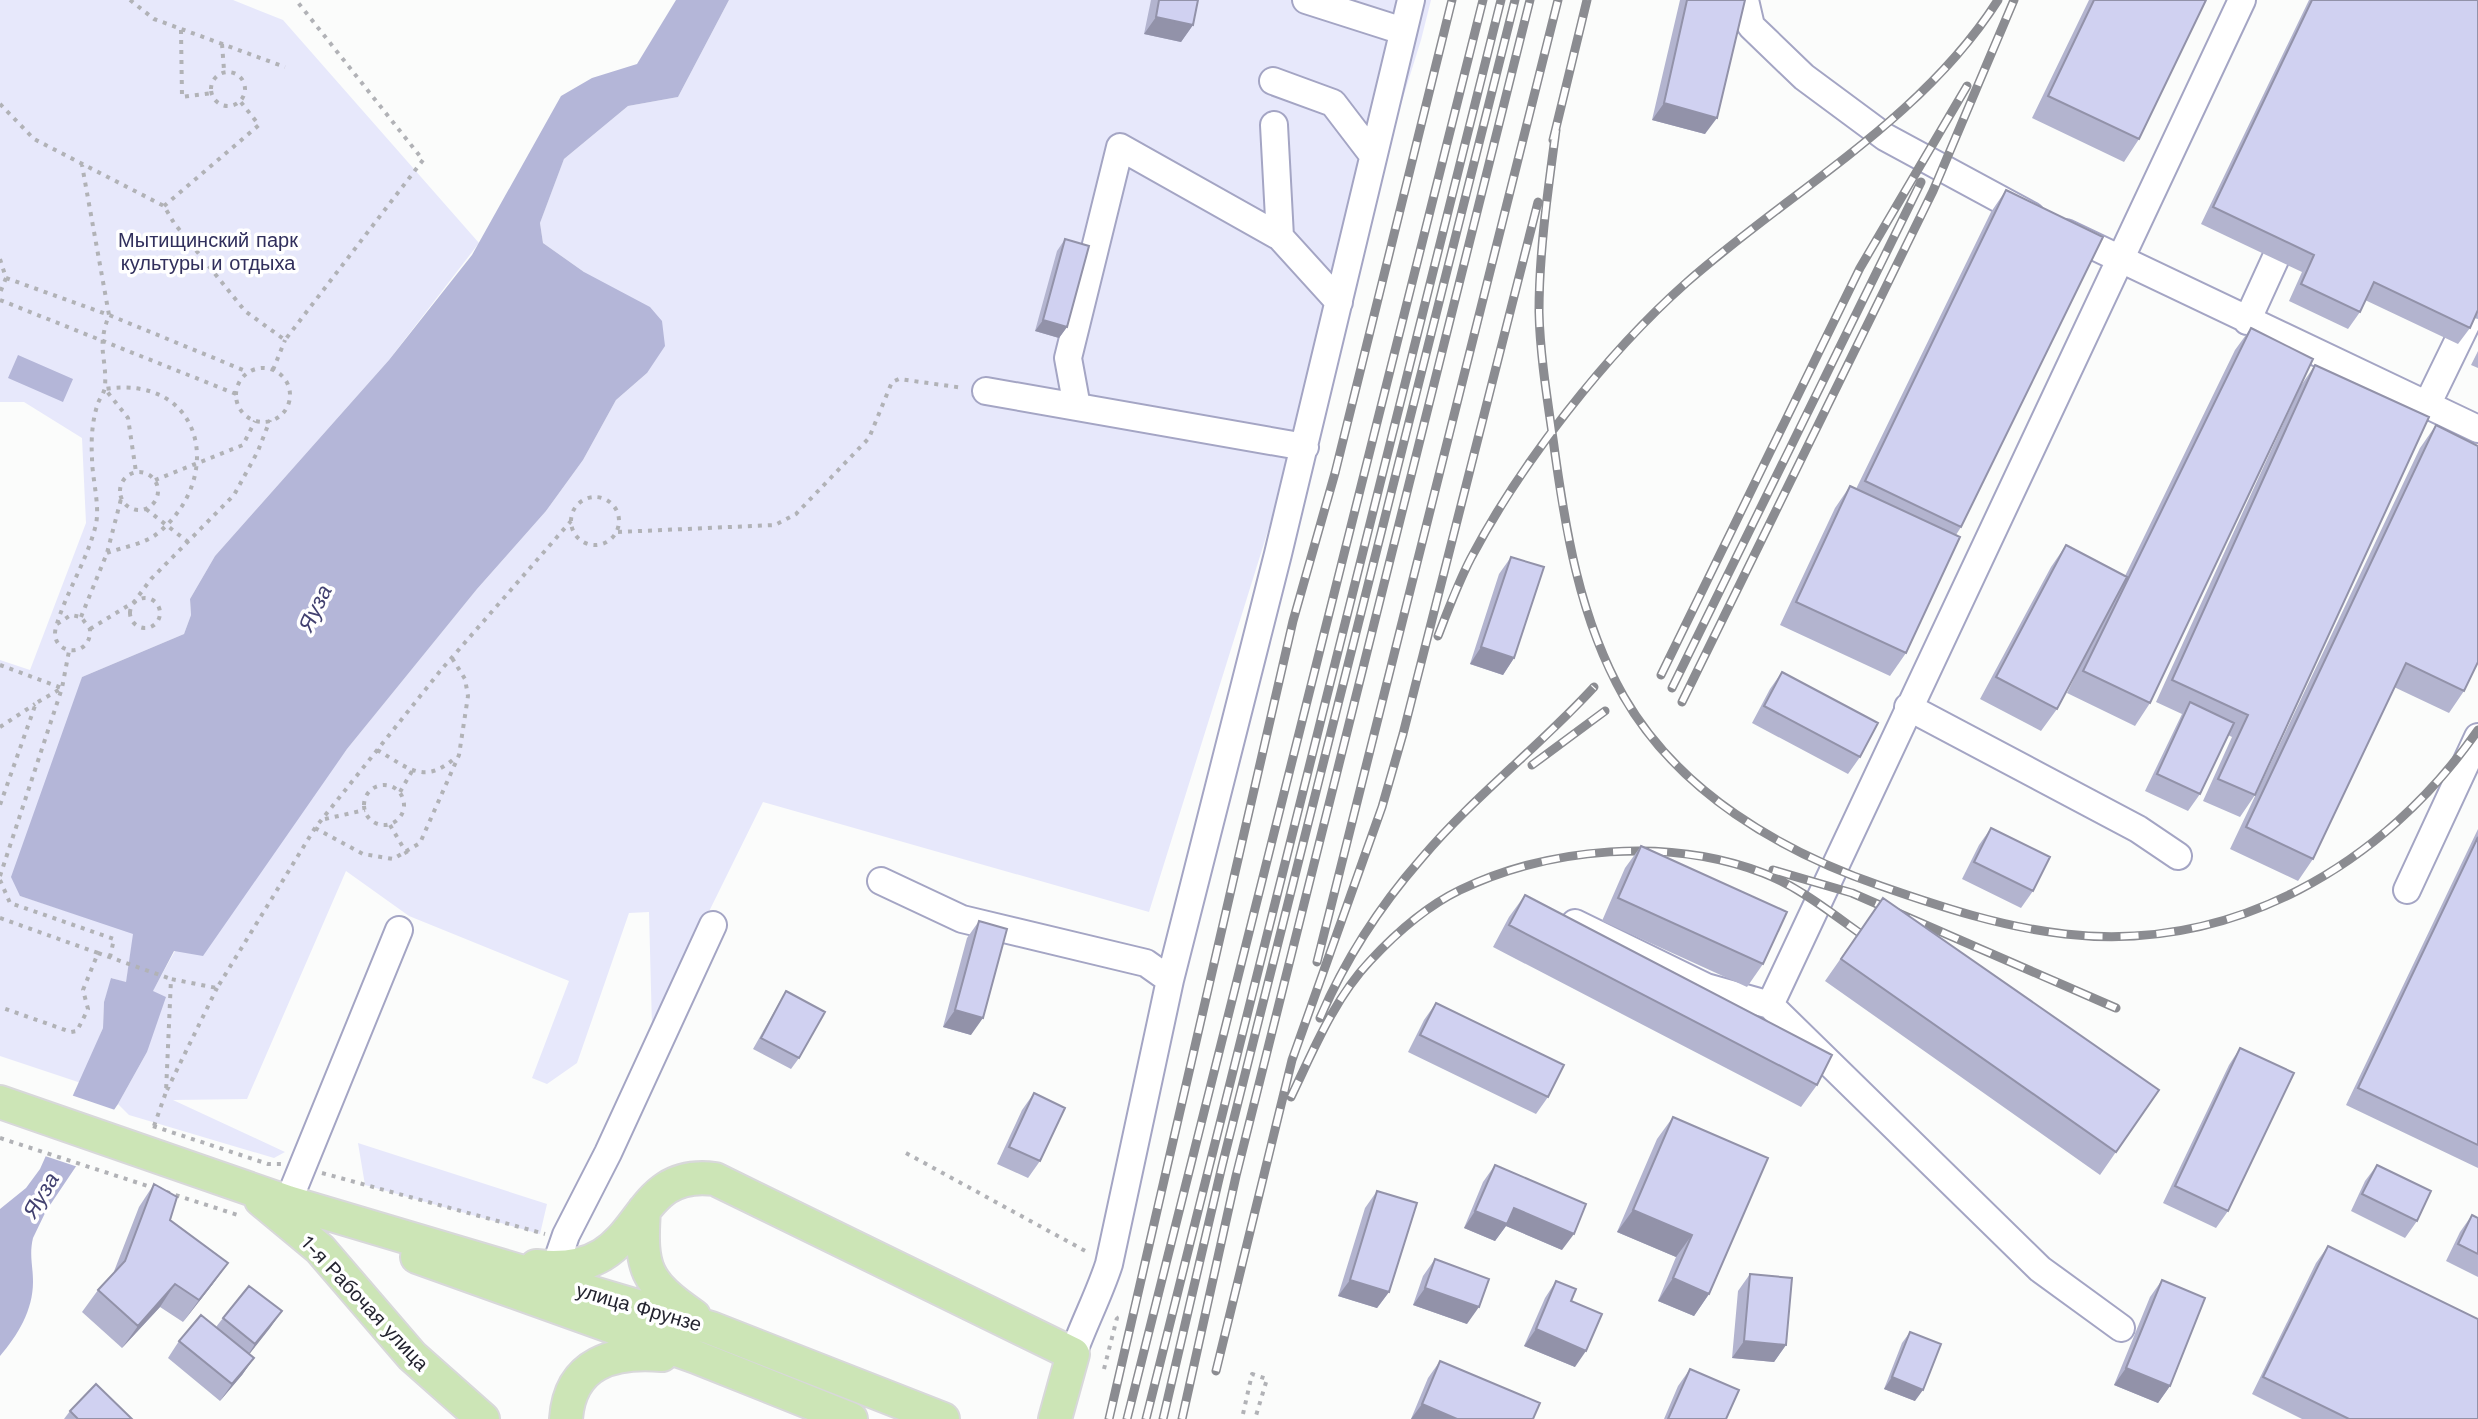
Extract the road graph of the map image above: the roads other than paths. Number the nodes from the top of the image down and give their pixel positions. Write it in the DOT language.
graph roads {
  1 [pos="1306,0"];
  2 [pos="1411,0"];
  3 [pos="1745,0"];
  4 [pos="2242,0"];
  5 [pos="1403,31"];
  6 [pos="1273,81"];
  7 [pos="1274,125"];
  8 [pos="1372,154"];
  9 [pos="2302,213"];
  10 [pos="1280,237"];
  11 [pos="2120,261"];
  12 [pos="2450,285"];
  13 [pos="2478,299"];
  14 [pos="1339,302"];
  15 [pos="2247,321"];
  16 [pos="986,391"];
  17 [pos="1077,407"];
  18 [pos="2426,407"];
  19 [pos="2478,429"];
  20 [pos="1305,447"];
  21 [pos="1908,707"];
  22 [pos="2478,737"];
  23 [pos="2178,856"];
  24 [pos="881,881"];
  25 [pos="2407,890"];
  26 [pos="1550,912"];
  27 [pos="713,925"];
  28 [pos="399,930"];
  29 [pos="1170,980"];
  30 [pos="1770,1005"];
  31 [pos="0,1102"];
  32 [pos="243,1202"];
  33 [pos="288,1202"];
  34 [pos="644,1210"];
  35 [pos="328,1213"];
  36 [pos="491,1261"];
  37 [pos="556,1264"];
  38 [pos="711,1328"];
  39 [pos="2121,1328"];
  40 [pos="1073,1354"];
  41 [pos="696,1357"];
  42 [pos="940,1418"];
  43 [pos="483,1419"];
  44 [pos="566,1419"];
  45 [pos="851,1419"];
  46 [pos="1055,1419"];
  1 -- 5 [label="street"];
  2 -- 5 [label="street"];
  3 -- 11 [label="street"];
  4 -- 11 [label="street"];
  5 -- 8 [label="street"];
  6 -- 8 [label="street"];
  7 -- 10 [label="street"];
  8 -- 14 [label="street"];
  9 -- 15 [label="street"];
  10 -- 14 [label="street"];
  10 -- 17 [label="street"];
  11 -- 15 [label="street"];
  11 -- 21 [label="street"];
  12 -- 13 [label="street"];
  13 -- 18 [label="street"];
  14 -- 20 [label="street"];
  15 -- 18 [label="street"];
  16 -- 17 [label="street"];
  17 -- 20 [label="street"];
  18 -- 19 [label="street"];
  20 -- 29 [label="street"];
  21 -- 23 [label="street"];
  21 -- 30 [label="street"];
  22 -- 25 [label="street"];
  24 -- 29 [label="street"];
  26 -- 30 [label="street"];
  27 -- 37 [label="street"];
  28 -- 33 [label="street"];
  29 -- 40 [label="street"];
  30 -- 39 [label="street"];
  31 -- 32 [label="main road, улица Фрунзе"];
  32 -- 33 [label="main road, улица Фрунзе"];
  32 -- 43 [label="main road, 1-я Рабочая улица"];
  33 -- 35 [label="main road, улица Фрунзе"];
  34 -- 36 [label="main road"];
  34 -- 38 [label="main road"];
  34 -- 40 [label="main road"];
  35 -- 36 [label="main road, улица Фрунзе"];
  35 -- 41 [label="main road, улица Фрунзе"];
  36 -- 38 [label="main road, улица Фрунзе"];
  38 -- 42 [label="main road, улица Фрунзе"];
  40 -- 46 [label="main road"];
  41 -- 44 [label="main road"];
  41 -- 45 [label="main road, улица Фрунзе"];
}
